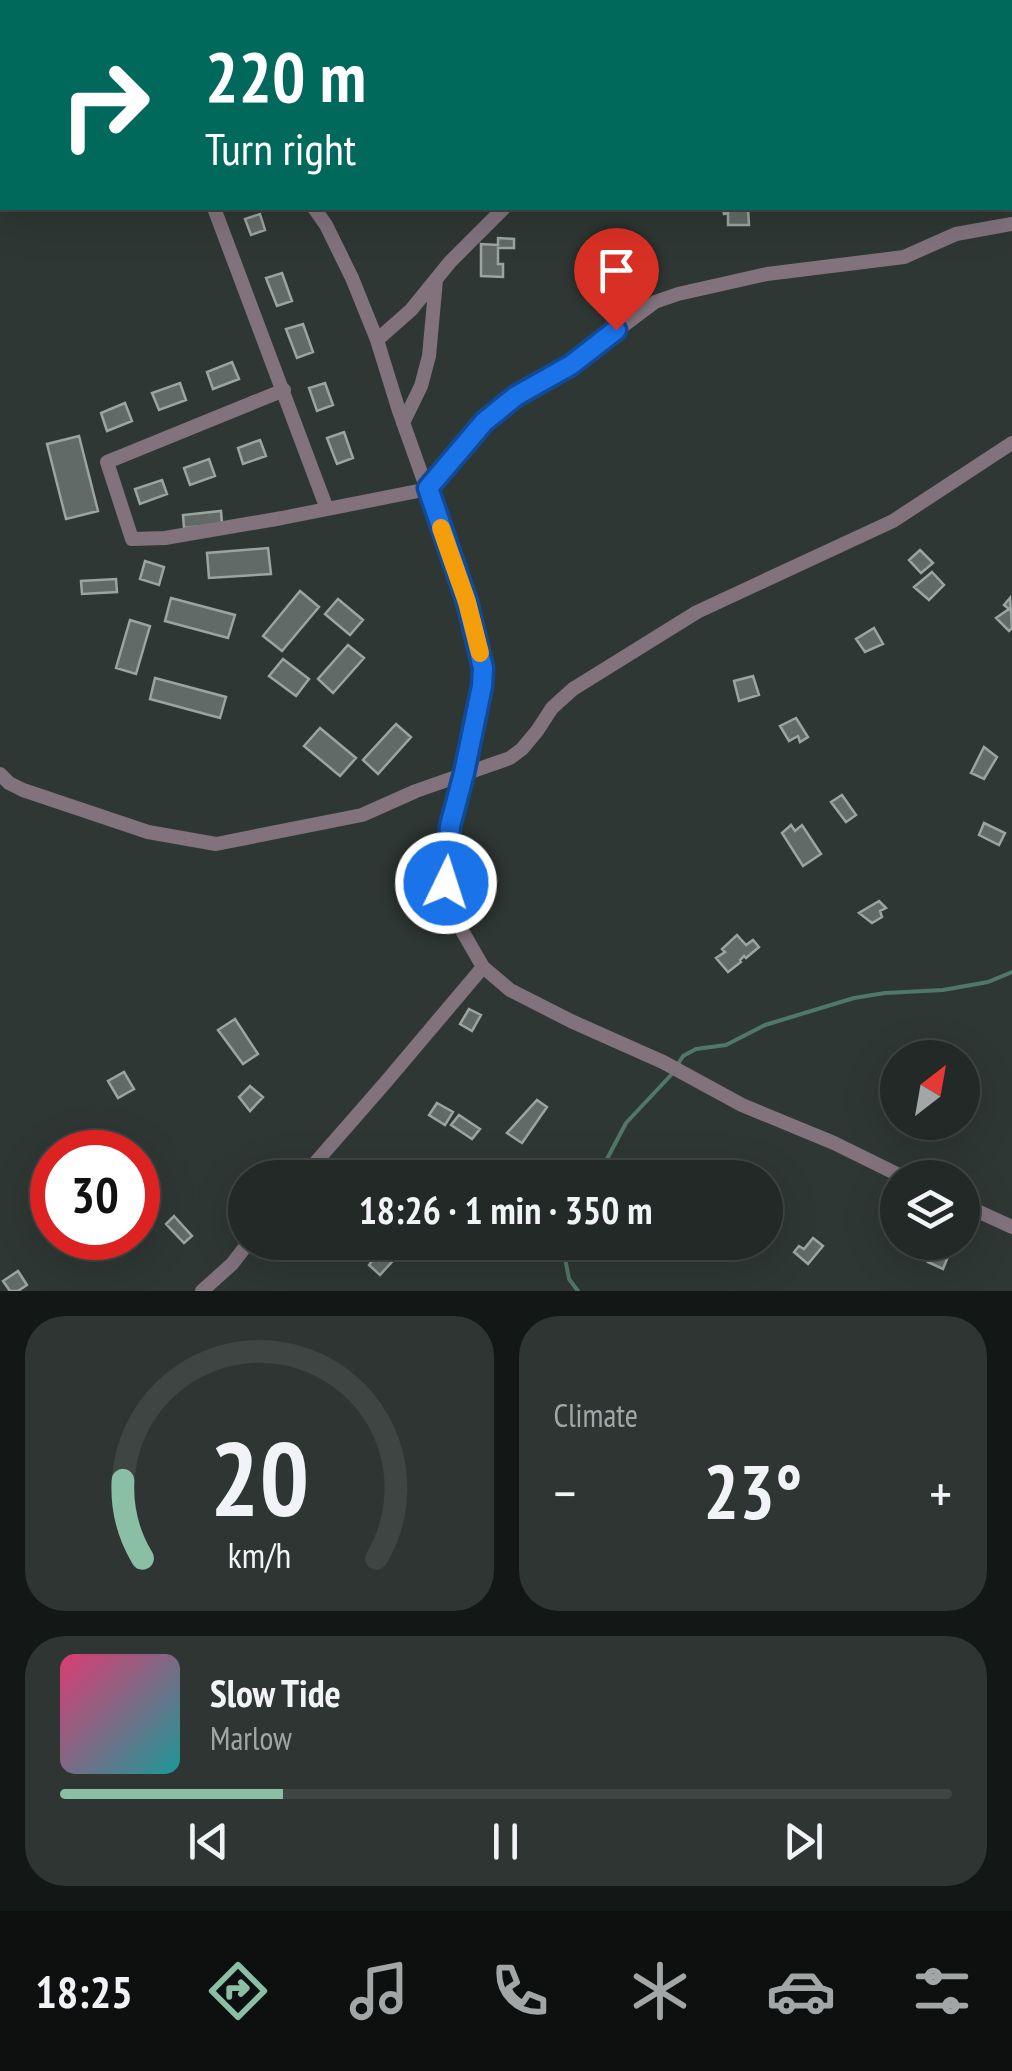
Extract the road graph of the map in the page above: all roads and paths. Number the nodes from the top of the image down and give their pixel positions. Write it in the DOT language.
graph roads {
  1 [pos="215,210"];
  2 [pos="315,210"];
  3 [pos="502,210"];
  4 [pos="1012,224"];
  5 [pos="436,280"];
  6 [pos="377,340"];
  7 [pos="284,390"];
  8 [pos="404,423"];
  9 [pos="1012,443"];
  10 [pos="428,488"];
  11 [pos="327,509"];
  12 [pos="464,773"];
  13 [pos="0,774"];
  14 [pos="483,967"];
  15 [pos="318,1160"];
  16 [pos="880,1166"];
  17 [pos="980,1213"];
  18 [pos="1012,1228"];
  19 [pos="235,1260"];
  20 [pos="202,1291"];
  1 -- 7 [label="street"];
  2 -- 6 [label="street"];
  3 -- 5 [label="street"];
  4 -- 10 [label="street"];
  5 -- 6 [label="street"];
  5 -- 8 [label="street"];
  6 -- 8 [label="street"];
  7 -- 11 [label="street"];
  7 -- 11 [label="street"];
  8 -- 10 [label="street"];
  9 -- 12 [label="street"];
  10 -- 11 [label="street"];
  10 -- 12 [label="street"];
  12 -- 13 [label="street"];
  12 -- 14 [label="street"];
  14 -- 15 [label="street"];
  14 -- 16 [label="street"];
  17 -- 18 [label="street"];
  19 -- 20 [label="street"];
}
